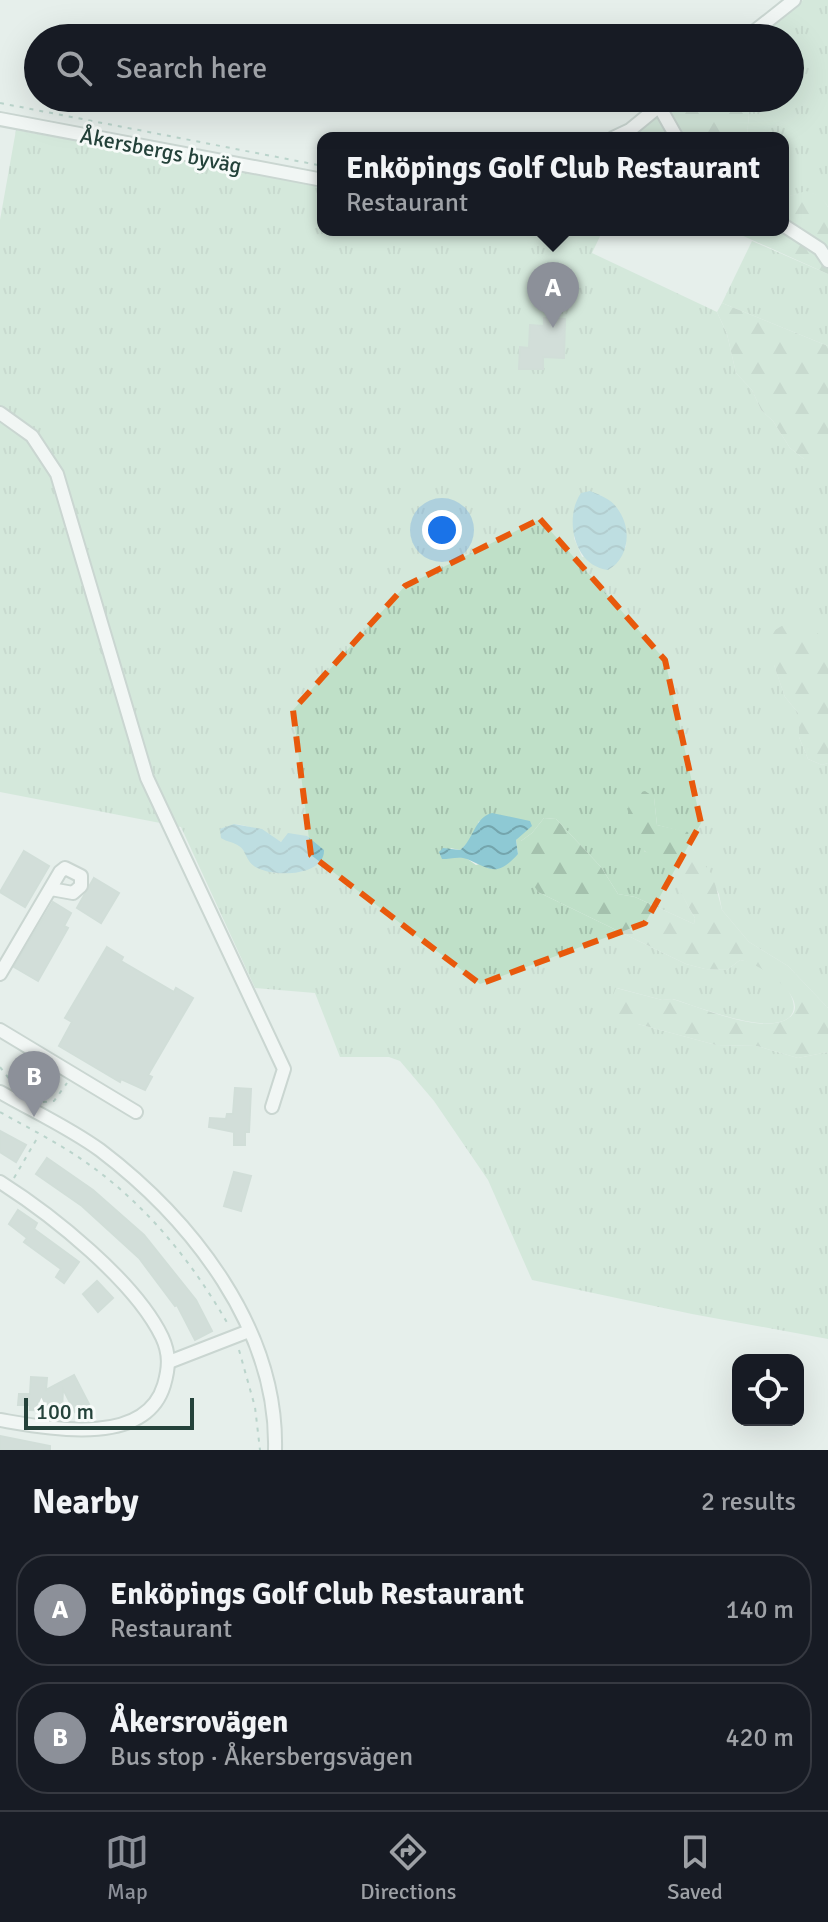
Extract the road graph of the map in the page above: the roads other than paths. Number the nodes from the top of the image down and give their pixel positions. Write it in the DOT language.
graph roads {
  1 [pos="794,0"];
  2 [pos="764,24"];
  3 [pos="652,112"];
  4 [pos="668,112"];
  5 [pos="0,119"];
  6 [pos="626,132"];
  7 [pos="675,132"];
  8 [pos="317,179"];
  9 [pos="789,229"];
  10 [pos="828,261"];
  11 [pos="0,413"];
  12 [pos="51,889"];
  13 [pos="0,974"];
  14 [pos="0,1030"];
  15 [pos="0,1092"];
  16 [pos="272,1107"];
  17 [pos="136,1112"];
  18 [pos="4,1185"];
  19 [pos="249,1331"];
  20 [pos="169,1362"];
  21 [pos="0,1420"];
  22 [pos="275,1450"];
  1 -- 2 [label="street"];
  3 -- 6 [label="street"];
  4 -- 7 [label="street"];
  5 -- 8 [label="street, Åkersbergs byväg"];
  9 -- 10 [label="street"];
  11 -- 16 [label="street"];
  12 -- 13 [label="street"];
  14 -- 17 [label="street"];
  15 -- 19 [label="street"];
  18 -- 20 [label="street"];
  19 -- 20 [label="street"];
  19 -- 22 [label="street"];
  20 -- 21 [label="street"];
}
